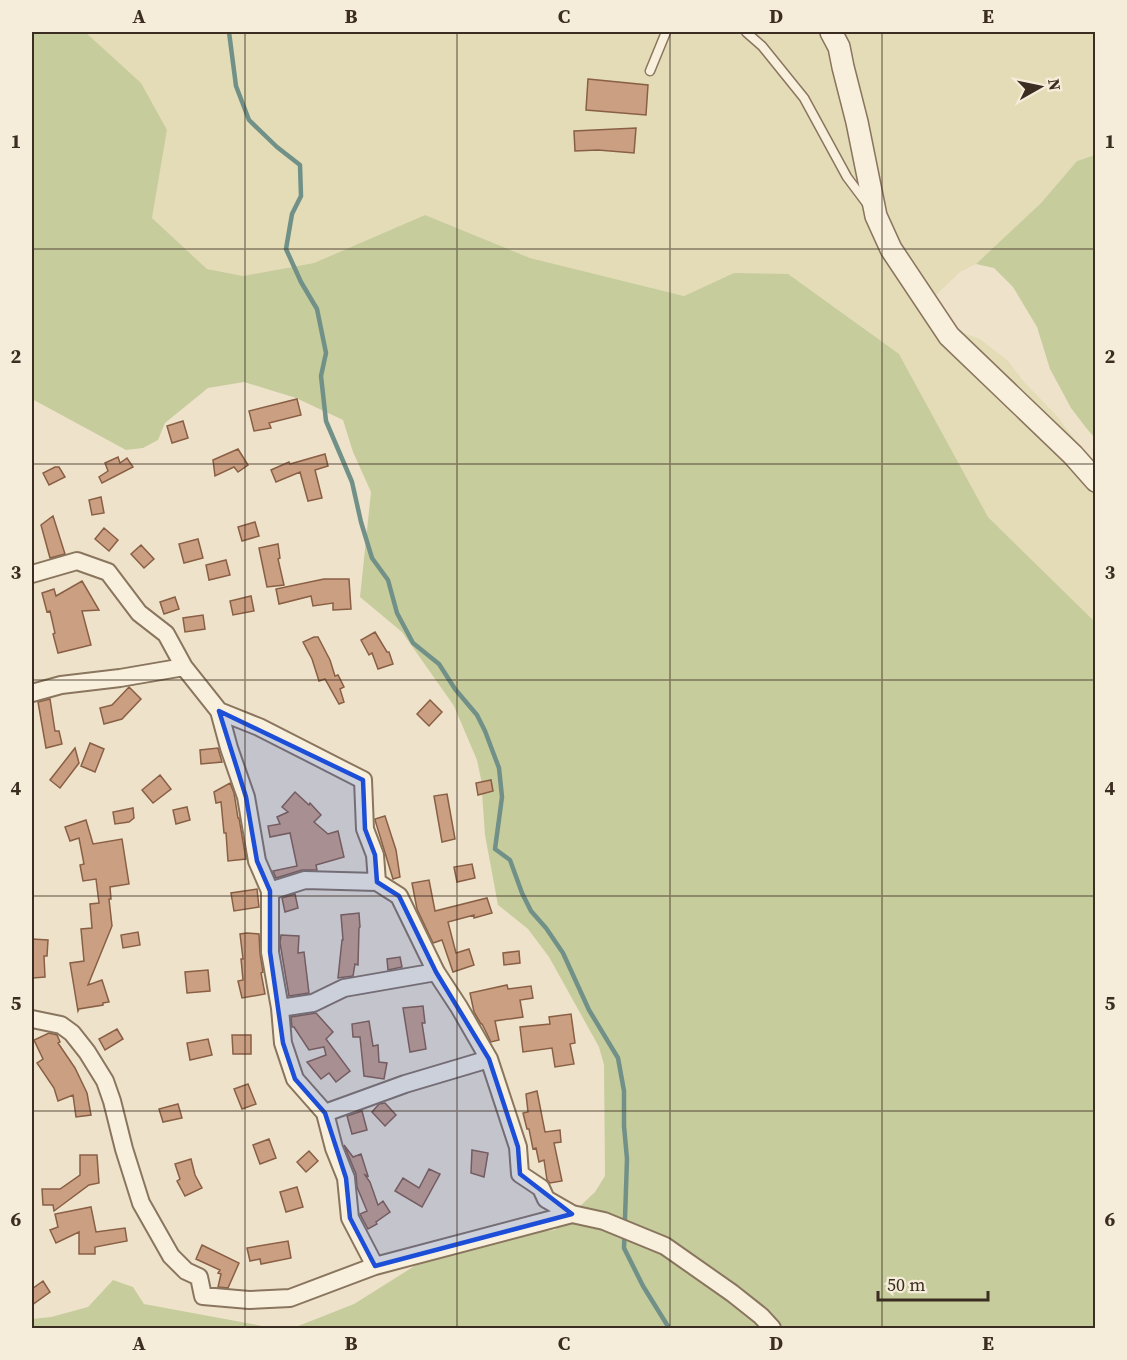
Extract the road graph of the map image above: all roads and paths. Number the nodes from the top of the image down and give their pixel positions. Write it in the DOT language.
graph roads {
  1 [pos="666,32"];
  2 [pos="746,32"];
  3 [pos="831,32"];
  4 [pos="650,70"];
  5 [pos="876,216"];
  6 [pos="1095,481"];
  7 [pos="32,574"];
  8 [pos="184,667"];
  9 [pos="32,693"];
  10 [pos="219,711"];
  11 [pos="377,882"];
  12 [pos="270,891"];
  13 [pos="436,972"];
  14 [pos="280,1008"];
  15 [pos="32,1019"];
  16 [pos="489,1059"];
  17 [pos="325,1113"];
  18 [pos="572,1214"];
  19 [pos="375,1266"];
  20 [pos="772,1329"];
  1 -- 4 [label="lane"];
  2 -- 5 [label="lane"];
  3 -- 5 [label="street"];
  5 -- 6 [label="street"];
  7 -- 8 [label="street"];
  8 -- 9 [label="street"];
  8 -- 10 [label="street"];
  10 -- 11 [label="street"];
  10 -- 12 [label="street"];
  11 -- 12 [label="street"];
  11 -- 13 [label="street"];
  12 -- 14 [label="street"];
  13 -- 14 [label="street"];
  13 -- 16 [label="street"];
  14 -- 17 [label="street"];
  15 -- 19 [label="street"];
  16 -- 17 [label="street"];
  16 -- 18 [label="street"];
  17 -- 19 [label="street"];
  18 -- 19 [label="street"];
  18 -- 20 [label="street"];
}
